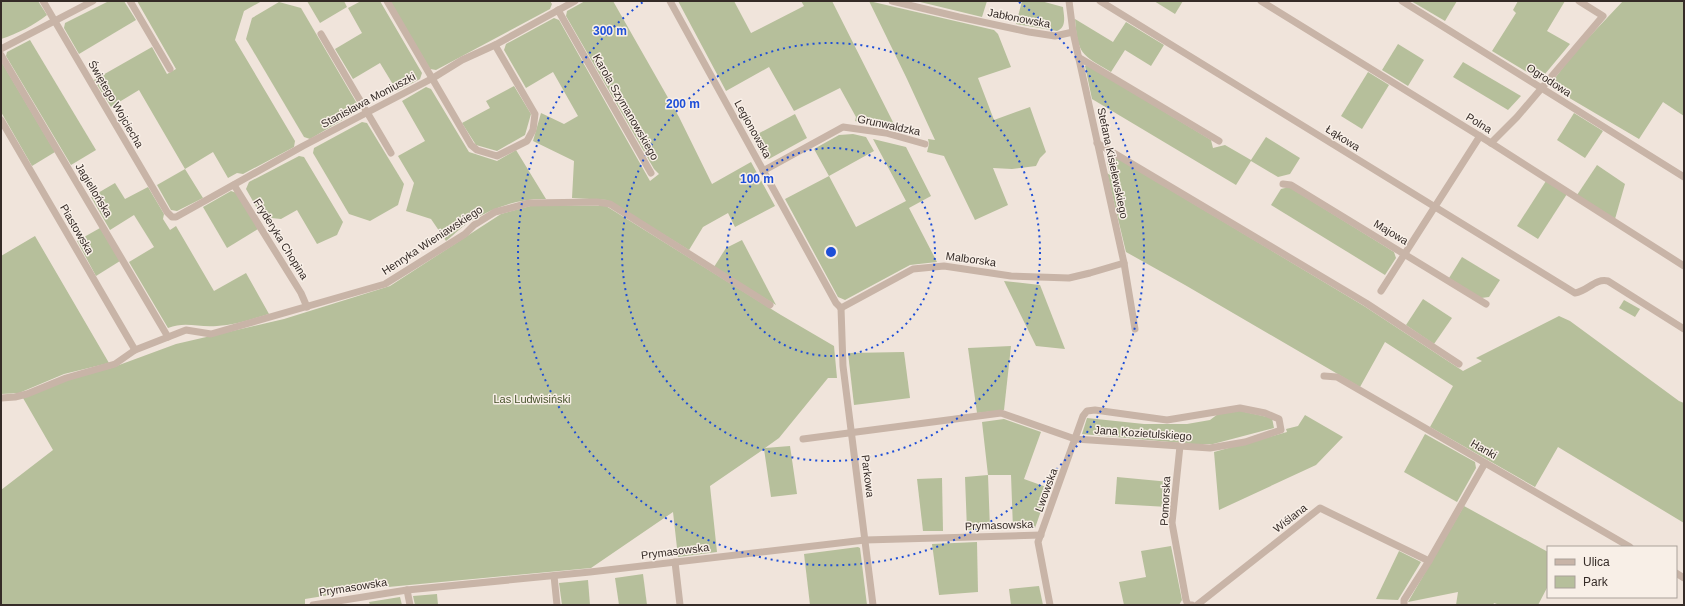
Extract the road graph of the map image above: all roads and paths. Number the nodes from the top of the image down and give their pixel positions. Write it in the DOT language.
graph roads {
  1 [pos="43,1"];
  2 [pos="93,1"];
  3 [pos="130,1"];
  4 [pos="387,1"];
  5 [pos="574,1"];
  6 [pos="670,1"];
  7 [pos="892,1"];
  8 [pos="1069,1"];
  9 [pos="1100,1"];
  10 [pos="1261,1"];
  11 [pos="1402,1"];
  12 [pos="1579,1"];
  13 [pos="558,10"];
  14 [pos="55,21"];
  15 [pos="1073,32"];
  16 [pos="321,34"];
  17 [pos="495,45"];
  18 [pos="1,49"];
  19 [pos="1,55"];
  20 [pos="1078,57"];
  21 [pos="170,69"];
  22 [pos="433,78"];
  23 [pos="1542,89"];
  24 [pos="368,112"];
  25 [pos="1,120"];
  26 [pos="1480,136"];
  27 [pos="1219,141"];
  28 [pos="1097,143"];
  29 [pos="1491,143"];
  30 [pos="925,144"];
  31 [pos="391,153"];
  32 [pos="763,171"];
  33 [pos="651,173"];
  34 [pos="1684,177"];
  35 [pos="1283,184"];
  36 [pos="234,185"];
  37 [pos="1434,208"];
  38 [pos="172,217"];
  39 [pos="1405,253"];
  40 [pos="1124,263"];
  41 [pos="1684,266"];
  42 [pos="1381,291"];
  43 [pos="770,304"];
  44 [pos="1486,304"];
  45 [pos="307,307"];
  46 [pos="841,308"];
  47 [pos="1135,329"];
  48 [pos="1684,329"];
  49 [pos="168,337"];
  50 [pos="135,350"];
  51 [pos="1459,364"];
  52 [pos="1324,376"];
  53 [pos="1,398"];
  54 [pos="1090,410"];
  55 [pos="851,433"];
  56 [pos="803,439"];
  57 [pos="1075,439"];
  58 [pos="1180,446"];
  59 [pos="1485,463"];
  60 [pos="1041,535"];
  61 [pos="865,540"];
  62 [pos="1628,546"];
  63 [pos="1429,561"];
  64 [pos="675,562"];
  65 [pos="554,576"];
  66 [pos="407,590"];
  67 [pos="313,605"];
  68 [pos="410,605"];
  69 [pos="557,605"];
  70 [pos="680,605"];
  71 [pos="873,605"];
  72 [pos="1050,605"];
  73 [pos="1188,605"];
  74 [pos="1192,605"];
  75 [pos="1197,605"];
  76 [pos="1404,605"];
  1 -- 14 [label="street, Świętego Wojciecha"];
  2 -- 14 [label="street"];
  3 -- 21 [label="street"];
  4 -- 22 [label="street"];
  5 -- 13 [label="street, Stanisława Moniuszki"];
  6 -- 32 [label="street, Legionowska"];
  7 -- 15 [label="street, Jabłonowska"];
  8 -- 15 [label="street, Stefana Kisielewskiego"];
  9 -- 37 [label="street, Łąkowa"];
  10 -- 26 [label="street, Polna"];
  11 -- 23 [label="street, Ogrodowa"];
  12 -- 23 [label="street"];
  13 -- 17 [label="street, Stanisława Moniuszki"];
  13 -- 33 [label="street, Karola Szymanowskiego"];
  14 -- 18 [label="street"];
  14 -- 38 [label="street, Świętego Wojciecha"];
  15 -- 20 [label="street, Stefana Kisielewskiego"];
  16 -- 24 [label="street"];
  17 -- 22 [label="street, Stanisława Moniuszki"];
  17 -- 22 [label="street"];
  19 -- 49 [label="street, Jagiellońska"];
  20 -- 27 [label="street"];
  20 -- 28 [label="street, Stefana Kisielewskiego"];
  22 -- 24 [label="street, Stanisława Moniuszki"];
  23 -- 29 [label="street"];
  23 -- 34 [label="street, Ogrodowa"];
  24 -- 31 [label="street"];
  24 -- 36 [label="street, Stanisława Moniuszki"];
  25 -- 50 [label="street, Piastowska"];
  26 -- 29 [label="street, Polna"];
  26 -- 37 [label="street"];
  28 -- 40 [label="street, Stefana Kisielewskiego"];
  28 -- 51 [label="street"];
  29 -- 41 [label="street, Polna"];
  30 -- 32 [label="street, Grunwaldzka"];
  32 -- 46 [label="street, Legionowska"];
  35 -- 39 [label="street, Majowa"];
  36 -- 38 [label="street, Stanisława Moniuszki"];
  36 -- 45 [label="street, Fryderyka Chopina"];
  37 -- 39 [label="street"];
  37 -- 48 [label="street, Łąkowa"];
  39 -- 42 [label="street"];
  39 -- 44 [label="street, Majowa"];
  40 -- 46 [label="street, Malborska"];
  40 -- 47 [label="street, Stefana Kisielewskiego"];
  43 -- 45 [label="street, Henryka Wieniawskiego"];
  45 -- 49 [label="street, Henryka Wieniawskiego"];
  46 -- 55 [label="street, Parkowa"];
  49 -- 50 [label="street, Henryka Wieniawskiego"];
  50 -- 53 [label="street, Henryka Wieniawskiego"];
  52 -- 59 [label="street, Hanki"];
  54 -- 57 [label="street, Lwowska"];
  54 -- 58 [label="street, Jana Kozietulskiego"];
  55 -- 56 [label="street, Jana Kozietulskiego"];
  55 -- 57 [label="street, Jana Kozietulskiego"];
  55 -- 61 [label="street, Parkowa"];
  57 -- 58 [label="street, Jana Kozietulskiego"];
  57 -- 60 [label="street, Lwowska"];
  58 -- 73 [label="street, Pomorska"];
  59 -- 62 [label="street, Hanki"];
  59 -- 63 [label="street"];
  60 -- 61 [label="street, Prymasowska"];
  60 -- 72 [label="street, Lwowska"];
  61 -- 64 [label="street, Prymasowska"];
  61 -- 71 [label="street, Parkowa"];
  63 -- 75 [label="street, Wiślana"];
  63 -- 76 [label="street"];
  64 -- 65 [label="street, Prymasowska"];
  64 -- 70 [label="street"];
  65 -- 66 [label="street, Prymasowska"];
  65 -- 69 [label="street"];
  66 -- 67 [label="street, Prymasowska"];
  66 -- 68 [label="street"];
  73 -- 74 [label="street"];
}
